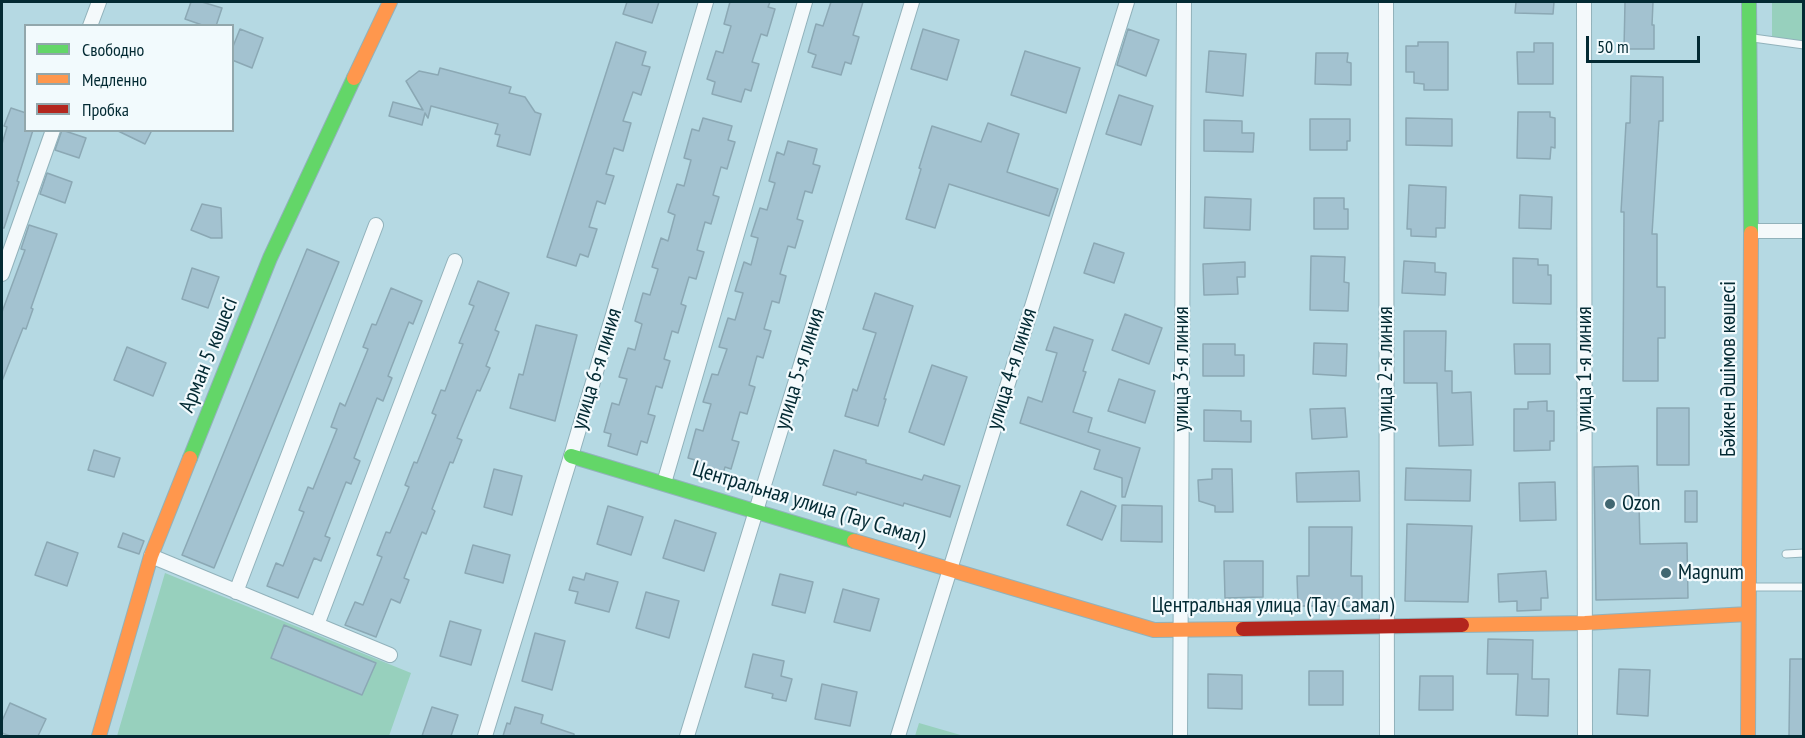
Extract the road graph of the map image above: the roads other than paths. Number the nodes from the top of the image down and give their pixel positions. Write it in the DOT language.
graph roads {
  1 [pos="99,2"];
  2 [pos="390,2"];
  3 [pos="706,2"];
  4 [pos="805,2"];
  5 [pos="912,2"];
  6 [pos="1127,2"];
  7 [pos="1184,2"];
  8 [pos="1386,2"];
  9 [pos="1584,2"];
  10 [pos="1749,2"];
  11 [pos="91,24"];
  12 [pos="1749,38"];
  13 [pos="1803,45"];
  14 [pos="52,132"];
  15 [pos="376,225"];
  16 [pos="1751,231"];
  17 [pos="1803,231"];
  18 [pos="455,261"];
  19 [pos="2,274"];
  20 [pos="572,456"];
  21 [pos="664,483"];
  22 [pos="757,510"];
  23 [pos="1803,553"];
  24 [pos="1786,554"];
  25 [pos="151,556"];
  26 [pos="950,568"];
  27 [pos="1748,587"];
  28 [pos="1803,587"];
  29 [pos="236,592"];
  30 [pos="1748,614"];
  31 [pos="1585,623"];
  32 [pos="317,625"];
  33 [pos="1386,627"];
  34 [pos="1180,629"];
  35 [pos="390,655"];
  36 [pos="99,736"];
  37 [pos="485,736"];
  38 [pos="687,736"];
  39 [pos="898,736"];
  40 [pos="1180,736"];
  41 [pos="1387,736"];
  42 [pos="1585,736"];
  43 [pos="1748,736"];
  1 -- 11 [label="street"];
  2 -- 25 [label="street, Арман 5 көшесі"];
  3 -- 20 [label="street, улица 6-я линия"];
  4 -- 21 [label="street"];
  5 -- 22 [label="street, улица 5-я линия"];
  6 -- 26 [label="street, улица 4-я линия"];
  7 -- 34 [label="street, улица 3-я линия"];
  8 -- 33 [label="street, улица 2-я линия"];
  9 -- 31 [label="street, улица 1-я линия"];
  10 -- 12 [label="street, Бәйкен Әшімов көшесі"];
  12 -- 13 [label="lane"];
  12 -- 16 [label="street, Бәйкен Әшімов көшесі"];
  14 -- 19 [label="street"];
  15 -- 29 [label="street"];
  16 -- 17 [label="street"];
  16 -- 27 [label="street, Бәйкен Әшімов көшесі"];
  18 -- 32 [label="street"];
  20 -- 21 [label="street, Центральная улица (Тау Самал)"];
  20 -- 37 [label="street, улица 6-я линия"];
  21 -- 22 [label="street, Центральная улица (Тау Самал)"];
  22 -- 26 [label="street, Центральная улица (Тау Самал)"];
  22 -- 38 [label="street, улица 5-я линия"];
  23 -- 24 [label="lane"];
  25 -- 29 [label="street"];
  25 -- 36 [label="street, Арман 5 көшесі"];
  26 -- 34 [label="street, Центральная улица (Тау Самал)"];
  26 -- 39 [label="street, улица 4-я линия"];
  27 -- 28 [label="lane"];
  27 -- 30 [label="street, Бәйкен Әшімов көшесі"];
  29 -- 32 [label="street"];
  30 -- 31 [label="street, Центральная улица (Тау Самал)"];
  30 -- 43 [label="street, Бәйкен Әшімов көшесі"];
  31 -- 33 [label="street, Центральная улица (Тау Самал)"];
  31 -- 42 [label="street, улица 1-я линия"];
  32 -- 35 [label="street"];
  33 -- 34 [label="street, Центральная улица (Тау Самал)"];
  33 -- 41 [label="street, улица 2-я линия"];
  34 -- 40 [label="street, улица 3-я линия"];
}
